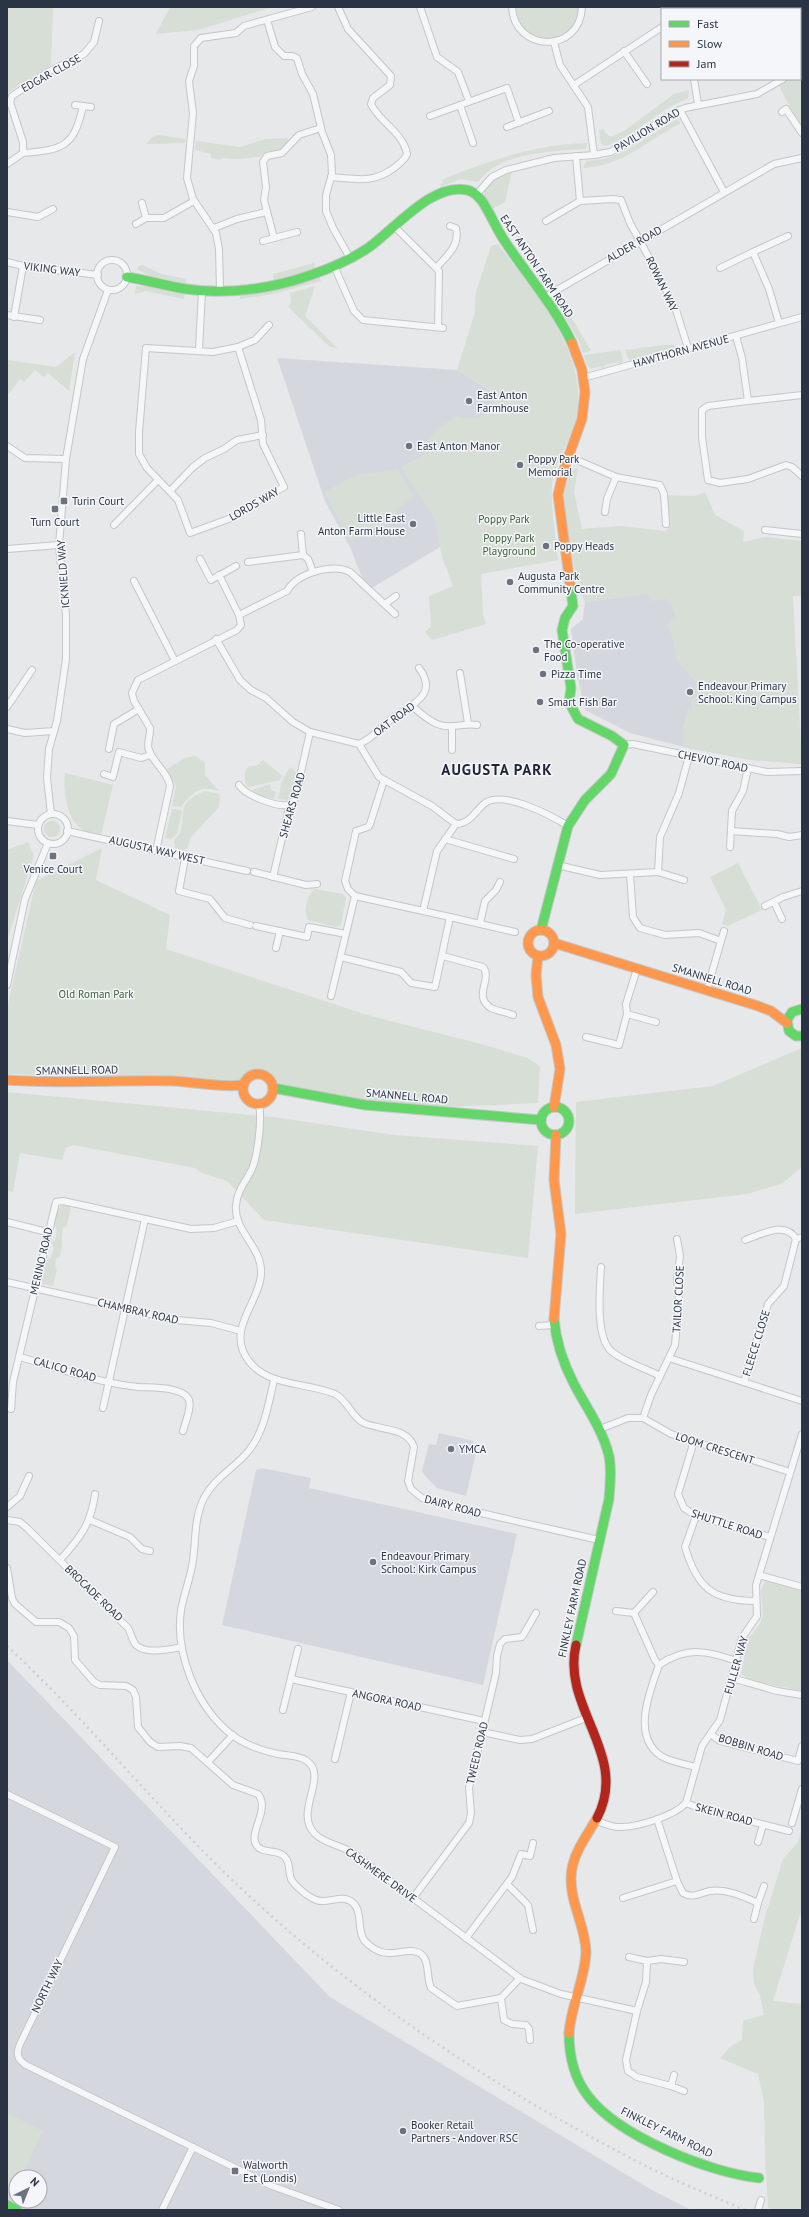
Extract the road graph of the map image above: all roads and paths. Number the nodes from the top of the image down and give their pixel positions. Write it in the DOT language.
graph roads {
  1 [pos="312,7"];
  2 [pos="338,7"];
  3 [pos="420,7"];
  4 [pos="512,7"];
  5 [pos="582,7"];
  6 [pos="267,20"];
  7 [pos="99,21"];
  8 [pos="661,28"];
  9 [pos="554,42"];
  10 [pos="624,51"];
  11 [pos="694,80"];
  12 [pos="776,81"];
  13 [pos="647,84"];
  14 [pos="574,85"];
  15 [pos="469,101"];
  16 [pos="460,104"];
  17 [pos="698,104"];
  18 [pos="75,105"];
  19 [pos="83,106"];
  20 [pos="91,107"];
  21 [pos="680,110"];
  22 [pos="549,111"];
  23 [pos="782,112"];
  24 [pos="430,116"];
  25 [pos="519,123"];
  26 [pos="507,127"];
  27 [pos="321,128"];
  28 [pos="802,133"];
  29 [pos="473,143"];
  30 [pos="22,153"];
  31 [pos="594,155"];
  32 [pos="576,156"];
  33 [pos="802,158"];
  34 [pos="7,164"];
  35 [pos="331,177"];
  36 [pos="724,192"];
  37 [pos="476,194"];
  38 [pos="194,201"];
  39 [pos="580,201"];
  40 [pos="142,203"];
  41 [pos="53,208"];
  42 [pos="7,212"];
  43 [pos="266,212"];
  44 [pos="146,218"];
  45 [pos="546,221"];
  46 [pos="136,224"];
  47 [pos="394,226"];
  48 [pos="450,226"];
  49 [pos="214,228"];
  50 [pos="297,232"];
  51 [pos="788,236"];
  52 [pos="274,238"];
  53 [pos="263,241"];
  54 [pos="640,241"];
  55 [pos="753,252"];
  56 [pos="350,258"];
  57 [pos="7,262"];
  58 [pos="23,266"];
  59 [pos="334,266"];
  60 [pos="437,267"];
  61 [pos="720,268"];
  62 [pos="98,275"];
  63 [pos="127,277"];
  64 [pos="108,290"];
  65 [pos="220,290"];
  66 [pos="202,291"];
  67 [pos="545,297"];
  68 [pos="7,315"];
  69 [pos="14,316"];
  70 [pos="802,317"];
  71 [pos="40,320"];
  72 [pos="779,323"];
  73 [pos="270,325"];
  74 [pos="736,336"];
  75 [pos="238,347"];
  76 [pos="688,348"];
  77 [pos="199,350"];
  78 [pos="583,378"];
  79 [pos="802,395"];
  80 [pos="748,401"];
  81 [pos="263,435"];
  82 [pos="7,446"];
  83 [pos="570,457"];
  84 [pos="66,459"];
  85 [pos="802,476"];
  86 [pos="616,477"];
  87 [pos="158,480"];
  88 [pos="170,491"];
  89 [pos="605,512"];
  90 [pos="666,524"];
  91 [pos="114,525"];
  92 [pos="764,530"];
  93 [pos="302,534"];
  94 [pos="802,534"];
  95 [pos="59,545"];
  96 [pos="7,549"];
  97 [pos="303,555"];
  98 [pos="200,559"];
  99 [pos="248,562"];
  100 [pos="236,566"];
  101 [pos="313,572"];
  102 [pos="219,575"];
  103 [pos="134,581"];
  104 [pos="396,596"];
  105 [pos="385,604"];
  106 [pos="395,614"];
  107 [pos="239,615"];
  108 [pos="216,639"];
  109 [pos="175,661"];
  110 [pos="419,668"];
  111 [pos="32,670"];
  112 [pos="460,673"];
  113 [pos="7,707"];
  114 [pos="413,707"];
  115 [pos="139,709"];
  116 [pos="468,723"];
  117 [pos="477,725"];
  118 [pos="452,726"];
  119 [pos="7,729"];
  120 [pos="54,731"];
  121 [pos="310,732"];
  122 [pos="359,744"];
  123 [pos="624,745"];
  124 [pos="109,749"];
  125 [pos="452,750"];
  126 [pos="151,755"];
  127 [pos="689,756"];
  128 [pos="748,768"];
  129 [pos="802,771"];
  130 [pos="104,774"];
  131 [pos="384,780"];
  132 [pos="239,785"];
  133 [pos="290,804"];
  134 [pos="51,814"];
  135 [pos="7,821"];
  136 [pos="456,824"];
  137 [pos="38,825"];
  138 [pos="568,826"];
  139 [pos="67,831"];
  140 [pos="731,831"];
  141 [pos="802,835"];
  142 [pos="445,839"];
  143 [pos="48,843"];
  144 [pos="730,846"];
  145 [pos="156,851"];
  146 [pos="186,858"];
  147 [pos="514,859"];
  148 [pos="557,865"];
  149 [pos="246,871"];
  150 [pos="254,872"];
  151 [pos="658,872"];
  152 [pos="630,874"];
  153 [pos="273,877"];
  154 [pos="684,880"];
  155 [pos="500,882"];
  156 [pos="317,884"];
  157 [pos="802,891"];
  158 [pos="354,896"];
  159 [pos="774,902"];
  160 [pos="765,906"];
  161 [pos="423,911"];
  162 [pos="450,917"];
  163 [pos="782,919"];
  164 [pos="480,924"];
  165 [pos="541,930"];
  166 [pos="280,931"];
  167 [pos="724,931"];
  168 [pos="516,932"];
  169 [pos="346,934"];
  170 [pos="721,941"];
  171 [pos="554,944"];
  172 [pos="276,948"];
  173 [pos="443,956"];
  174 [pos="538,956"];
  175 [pos="341,957"];
  176 [pos="638,969"];
  177 [pos="7,985"];
  178 [pos="707,990"];
  179 [pos="331,996"];
  180 [pos="802,1009"];
  181 [pos="771,1011"];
  182 [pos="790,1013"];
  183 [pos="513,1014"];
  184 [pos="626,1014"];
  185 [pos="656,1022"];
  186 [pos="787,1023"];
  187 [pos="802,1036"];
  188 [pos="586,1037"];
  189 [pos="7,1080"];
  190 [pos="243,1085"];
  191 [pos="273,1088"];
  192 [pos="259,1104"];
  193 [pos="554,1107"];
  194 [pos="541,1120"];
  195 [pos="556,1135"];
  196 [pos="145,1219"];
  197 [pos="238,1221"];
  198 [pos="7,1222"];
  199 [pos="47,1232"];
  200 [pos="799,1238"];
  201 [pos="677,1239"];
  202 [pos="745,1240"];
  203 [pos="602,1267"];
  204 [pos="7,1282"];
  205 [pos="34,1288"];
  206 [pos="125,1309"];
  207 [pos="554,1325"];
  208 [pos="539,1326"];
  209 [pos="241,1331"];
  210 [pos="20,1357"];
  211 [pos="669,1358"];
  212 [pos="660,1376"];
  213 [pos="274,1380"];
  214 [pos="110,1381"];
  215 [pos="744,1382"];
  216 [pos="10,1383"];
  217 [pos="802,1400"];
  218 [pos="103,1408"];
  219 [pos="11,1409"];
  220 [pos="643,1418"];
  221 [pos="600,1429"];
  222 [pos="183,1431"];
  223 [pos="802,1434"];
  224 [pos="694,1441"];
  225 [pos="790,1472"];
  226 [pos="29,1476"];
  227 [pos="95,1494"];
  228 [pos="7,1507"];
  229 [pos="696,1516"];
  230 [pos="7,1520"];
  231 [pos="90,1520"];
  232 [pos="770,1537"];
  233 [pos="599,1540"];
  234 [pos="150,1551"];
  235 [pos="60,1560"];
  236 [pos="7,1568"];
  237 [pos="759,1575"];
  238 [pos="802,1587"];
  239 [pos="653,1592"];
  240 [pos="756,1601"];
  241 [pos="616,1611"];
  242 [pos="536,1613"];
  243 [pos="634,1613"];
  244 [pos="182,1647"];
  245 [pos="298,1649"];
  246 [pos="736,1661"];
  247 [pos="659,1665"];
  248 [pos="732,1678"];
  249 [pos="291,1679"];
  250 [pos="351,1692"];
  251 [pos="802,1695"];
  252 [pos="283,1710"];
  253 [pos="586,1718"];
  254 [pos="484,1721"];
  255 [pos="482,1732"];
  256 [pos="233,1735"];
  257 [pos="712,1735"];
  258 [pos="802,1746"];
  259 [pos="335,1760"];
  260 [pos="208,1762"];
  261 [pos="800,1762"];
  262 [pos="696,1767"];
  263 [pos="802,1789"];
  264 [pos="7,1794"];
  265 [pos="686,1803"];
  266 [pos="657,1818"];
  267 [pos="597,1821"];
  268 [pos="792,1823"];
  269 [pos="763,1824"];
  270 [pos="789,1832"];
  271 [pos="758,1842"];
  272 [pos="533,1843"];
  273 [pos="677,1881"];
  274 [pos="507,1884"];
  275 [pos="764,1886"];
  276 [pos="413,1898"];
  277 [pos="623,1898"];
  278 [pos="758,1902"];
  279 [pos="754,1919"];
  280 [pos="533,1930"];
  281 [pos="466,1938"];
  282 [pos="629,1957"];
  283 [pos="647,1961"];
  284 [pos="684,1962"];
  285 [pos="520,1978"];
  286 [pos="576,1997"];
  287 [pos="501,1998"];
  288 [pos="637,2011"];
  289 [pos="530,2040"];
  290 [pos="674,2075"];
  291 [pos="671,2086"];
  292 [pos="684,2091"];
  293 [pos="193,2147"];
  294 [pos="759,2178"];
  295 [pos="761,2200"];
  296 [pos="7,2205"];
  297 [pos="17,2210"];
  298 [pos="162,2210"];
  299 [pos="339,2210"];
  300 [pos="758,2210"];
  1 -- 6 [label="street"];
  2 -- 35 [label="street"];
  3 -- 15 [label="street"];
  4 -- 9 [label="street"];
  5 -- 9 [label="street"];
  6 -- 27 [label="street"];
  6 -- 38 [label="street"];
  7 -- 30 [label="street, EDGAR CLOSE"];
  8 -- 10 [label="street"];
  9 -- 14 [label="street"];
  10 -- 13 [label="street"];
  10 -- 14 [label="street"];
  11 -- 17 [label="street"];
  12 -- 17 [label="street, PAVILION ROAD"];
  14 -- 31 [label="street"];
  15 -- 16 [label="street"];
  15 -- 25 [label="street"];
  16 -- 24 [label="street"];
  16 -- 29 [label="street"];
  17 -- 21 [label="street, PAVILION ROAD"];
  18 -- 19 [label="street"];
  19 -- 20 [label="street"];
  19 -- 30 [label="street"];
  21 -- 31 [label="street, PAVILION ROAD"];
  21 -- 36 [label="street"];
  22 -- 25 [label="street"];
  23 -- 28 [label="street"];
  25 -- 26 [label="street"];
  27 -- 35 [label="street"];
  27 -- 43 [label="street"];
  30 -- 34 [label="street"];
  31 -- 32 [label="street, PAVILION ROAD"];
  32 -- 37 [label="street, PAVILION ROAD"];
  32 -- 39 [label="street"];
  33 -- 36 [label="street, ALDER ROAD"];
  35 -- 56 [label="street"];
  36 -- 54 [label="street, ALDER ROAD"];
  37 -- 47 [label="street"];
  37 -- 67 [label="street, EAST ANTON FARM ROAD"];
  38 -- 44 [label="street"];
  38 -- 49 [label="street"];
  39 -- 45 [label="street"];
  39 -- 54 [label="street, ROWAN WAY"];
  40 -- 44 [label="street"];
  41 -- 42 [label="street"];
  43 -- 49 [label="street"];
  43 -- 52 [label="street"];
  44 -- 46 [label="street"];
  47 -- 56 [label="street"];
  47 -- 60 [label="street"];
  48 -- 60 [label="street"];
  49 -- 65 [label="street"];
  50 -- 52 [label="street"];
  51 -- 55 [label="street"];
  52 -- 53 [label="street"];
  54 -- 67 [label="street, ALDER ROAD"];
  54 -- 76 [label="street, ROWAN WAY"];
  55 -- 61 [label="street"];
  55 -- 72 [label="street"];
  56 -- 59 [label="street"];
  57 -- 58 [label="street, VIKING WAY"];
  58 -- 62 [label="street, VIKING WAY"];
  58 -- 69 [label="street"];
  59 -- 60 [label="street"];
  59 -- 65 [label="street"];
  62 -- 63 [label="street"];
  62 -- 64 [label="street"];
  63 -- 64 [label="street"];
  63 -- 66 [label="street"];
  64 -- 84 [label="street, ICKNIELD WAY"];
  65 -- 66 [label="street"];
  66 -- 77 [label="street"];
  67 -- 78 [label="street, EAST ANTON FARM ROAD"];
  68 -- 69 [label="street"];
  69 -- 71 [label="street"];
  70 -- 72 [label="street, HAWTHORN AVENUE"];
  72 -- 74 [label="street, HAWTHORN AVENUE"];
  73 -- 75 [label="street, LORDS WAY"];
  74 -- 76 [label="street, HAWTHORN AVENUE"];
  74 -- 80 [label="street"];
  75 -- 77 [label="street, LORDS WAY"];
  75 -- 81 [label="street, LORDS WAY"];
  76 -- 78 [label="street, HAWTHORN AVENUE"];
  77 -- 87 [label="street, LORDS WAY"];
  78 -- 83 [label="street, EAST ANTON FARM ROAD"];
  79 -- 80 [label="street"];
  80 -- 85 [label="street"];
  81 -- 88 [label="street"];
  81 -- 88 [label="street, LORDS WAY"];
  82 -- 84 [label="street"];
  83 -- 86 [label="street"];
  83 -- 123 [label="street, EAST ANTON FARM ROAD"];
  84 -- 95 [label="street, ICKNIELD WAY"];
  86 -- 89 [label="street"];
  86 -- 90 [label="street"];
  87 -- 88 [label="street, LORDS WAY"];
  87 -- 91 [label="street"];
  92 -- 94 [label="street"];
  93 -- 97 [label="street"];
  95 -- 96 [label="street"];
  95 -- 120 [label="street, ICKNIELD WAY"];
  97 -- 99 [label="street"];
  97 -- 101 [label="street"];
  98 -- 102 [label="street"];
  100 -- 102 [label="street"];
  101 -- 105 [label="street"];
  101 -- 107 [label="street"];
  102 -- 107 [label="street"];
  103 -- 109 [label="street"];
  104 -- 105 [label="street"];
  105 -- 106 [label="street"];
  107 -- 108 [label="street"];
  108 -- 109 [label="street"];
  108 -- 121 [label="street"];
  109 -- 115 [label="street"];
  110 -- 114 [label="street, OAT ROAD"];
  111 -- 113 [label="street"];
  112 -- 116 [label="street"];
  114 -- 118 [label="street"];
  114 -- 122 [label="street, OAT ROAD"];
  115 -- 124 [label="street"];
  115 -- 126 [label="street"];
  116 -- 117 [label="street"];
  116 -- 118 [label="street"];
  118 -- 125 [label="street"];
  119 -- 120 [label="street"];
  120 -- 134 [label="street, ICKNIELD WAY"];
  121 -- 122 [label="street"];
  121 -- 133 [label="street, SHEARS ROAD"];
  122 -- 131 [label="street"];
  123 -- 127 [label="street, CHEVIOT ROAD"];
  123 -- 138 [label="street"];
  126 -- 130 [label="street"];
  126 -- 145 [label="street"];
  127 -- 128 [label="street, CHEVIOT ROAD"];
  127 -- 151 [label="street"];
  128 -- 129 [label="street, CHEVIOT ROAD"];
  128 -- 140 [label="street"];
  131 -- 136 [label="street"];
  131 -- 158 [label="street"];
  132 -- 133 [label="street"];
  133 -- 153 [label="street, SHEARS ROAD"];
  134 -- 137 [label="street"];
  134 -- 139 [label="street"];
  135 -- 137 [label="street"];
  136 -- 138 [label="street"];
  136 -- 142 [label="street"];
  137 -- 143 [label="street"];
  138 -- 148 [label="street"];
  139 -- 143 [label="street"];
  139 -- 145 [label="street, AUGUSTA WAY WEST"];
  140 -- 141 [label="street"];
  140 -- 144 [label="street"];
  142 -- 147 [label="street"];
  142 -- 161 [label="street"];
  143 -- 177 [label="street"];
  145 -- 146 [label="street, AUGUSTA WAY WEST"];
  146 -- 149 [label="street, AUGUSTA WAY WEST"];
  146 -- 166 [label="street"];
  148 -- 152 [label="street"];
  148 -- 165 [label="street"];
  150 -- 153 [label="street"];
  151 -- 152 [label="street"];
  151 -- 154 [label="street"];
  152 -- 170 [label="street"];
  153 -- 156 [label="street"];
  155 -- 164 [label="street"];
  157 -- 159 [label="street"];
  158 -- 161 [label="street"];
  158 -- 169 [label="street"];
  159 -- 160 [label="street"];
  159 -- 163 [label="street"];
  161 -- 162 [label="street"];
  162 -- 164 [label="street"];
  162 -- 173 [label="street"];
  164 -- 168 [label="street"];
  165 -- 171 [label="street"];
  165 -- 174 [label="street"];
  166 -- 169 [label="street"];
  166 -- 172 [label="street"];
  167 -- 170 [label="street"];
  169 -- 175 [label="street"];
  170 -- 178 [label="street"];
  171 -- 174 [label="street"];
  171 -- 176 [label="street, SMANNELL ROAD"];
  173 -- 175 [label="street"];
  173 -- 183 [label="street"];
  174 -- 193 [label="street"];
  175 -- 179 [label="street"];
  176 -- 178 [label="street, SMANNELL ROAD"];
  176 -- 184 [label="street"];
  178 -- 181 [label="street, SMANNELL ROAD"];
  180 -- 182 [label="street"];
  181 -- 182 [label="street, SMANNELL ROAD"];
  181 -- 186 [label="street, SMANNELL ROAD"];
  182 -- 186 [label="street"];
  184 -- 185 [label="street"];
  184 -- 188 [label="street"];
  186 -- 187 [label="street, SMANNELL ROAD"];
  189 -- 190 [label="street, SMANNELL ROAD"];
  190 -- 191 [label="street"];
  190 -- 192 [label="street"];
  191 -- 192 [label="street"];
  191 -- 194 [label="street, SMANNELL ROAD"];
  192 -- 197 [label="street, DAIRY ROAD"];
  193 -- 194 [label="street"];
  193 -- 195 [label="street"];
  194 -- 195 [label="street"];
  195 -- 207 [label="street, FINKLEY FARM ROAD"];
  196 -- 197 [label="street, MERINO ROAD"];
  196 -- 199 [label="street, MERINO ROAD"];
  196 -- 206 [label="street"];
  197 -- 209 [label="street, DAIRY ROAD"];
  198 -- 199 [label="street"];
  199 -- 205 [label="street, MERINO ROAD"];
  200 -- 202 [label="street, FLEECE CLOSE"];
  200 -- 215 [label="street, FLEECE CLOSE"];
  201 -- 211 [label="street, TAILOR CLOSE"];
  203 -- 212 [label="street"];
  204 -- 205 [label="street, CHAMBRAY ROAD"];
  205 -- 206 [label="street, CHAMBRAY ROAD"];
  205 -- 210 [label="street, MERINO ROAD"];
  206 -- 209 [label="street, CHAMBRAY ROAD"];
  206 -- 214 [label="street, CALICO ROAD"];
  207 -- 208 [label="street"];
  207 -- 221 [label="street, FINKLEY FARM ROAD"];
  209 -- 213 [label="street, DAIRY ROAD"];
  210 -- 214 [label="street, CALICO ROAD"];
  210 -- 216 [label="street, MERINO ROAD"];
  211 -- 212 [label="street"];
  211 -- 215 [label="street"];
  212 -- 220 [label="street"];
  213 -- 233 [label="street, DAIRY ROAD"];
  213 -- 244 [label="street, CASHMERE DRIVE"];
  214 -- 218 [label="street, CALICO ROAD"];
  214 -- 222 [label="street, CALICO ROAD"];
  215 -- 217 [label="street"];
  216 -- 219 [label="street, MERINO ROAD"];
  220 -- 221 [label="street"];
  220 -- 224 [label="street, LOOM CRESCENT"];
  221 -- 233 [label="street, FINKLEY FARM ROAD"];
  223 -- 225 [label="street, FULLER WAY"];
  224 -- 225 [label="street, LOOM CRESCENT"];
  224 -- 229 [label="street, SHUTTLE ROAD"];
  225 -- 232 [label="street, FULLER WAY"];
  226 -- 228 [label="street"];
  227 -- 231 [label="street"];
  229 -- 232 [label="street, SHUTTLE ROAD"];
  229 -- 240 [label="street"];
  230 -- 235 [label="street, BROCADE ROAD"];
  231 -- 234 [label="street"];
  231 -- 235 [label="street"];
  232 -- 237 [label="street, FULLER WAY"];
  233 -- 253 [label="street, FINKLEY FARM ROAD"];
  235 -- 244 [label="street, BROCADE ROAD"];
  236 -- 260 [label="street"];
  237 -- 238 [label="street"];
  237 -- 240 [label="street, FULLER WAY"];
  239 -- 243 [label="street"];
  240 -- 246 [label="street, FULLER WAY"];
  241 -- 243 [label="street"];
  242 -- 254 [label="street, TWEED ROAD"];
  243 -- 247 [label="street"];
  244 -- 256 [label="street, CASHMERE DRIVE"];
  245 -- 249 [label="street"];
  246 -- 247 [label="street"];
  246 -- 248 [label="street, FULLER WAY"];
  247 -- 262 [label="street"];
  248 -- 251 [label="street"];
  248 -- 257 [label="street, FULLER WAY"];
  249 -- 250 [label="street, ANGORA ROAD"];
  249 -- 252 [label="street"];
  250 -- 254 [label="street, ANGORA ROAD"];
  250 -- 259 [label="street"];
  253 -- 255 [label="street"];
  253 -- 267 [label="street, FINKLEY FARM ROAD"];
  254 -- 255 [label="street, TWEED ROAD"];
  255 -- 276 [label="street, TWEED ROAD"];
  256 -- 260 [label="street"];
  256 -- 276 [label="street, CASHMERE DRIVE"];
  257 -- 261 [label="street, BOBBIN ROAD"];
  257 -- 262 [label="street, FULLER WAY"];
  258 -- 261 [label="street, BOBBIN ROAD"];
  260 -- 287 [label="street"];
  262 -- 265 [label="street, FULLER WAY"];
  263 -- 268 [label="street"];
  264 -- 293 [label="street, NORTH WAY"];
  265 -- 266 [label="street"];
  265 -- 269 [label="street, SKEIN ROAD"];
  266 -- 267 [label="street"];
  266 -- 273 [label="street"];
  267 -- 286 [label="street, FINKLEY FARM ROAD"];
  269 -- 270 [label="street, SKEIN ROAD"];
  269 -- 271 [label="street, SKEIN ROAD"];
  272 -- 274 [label="street"];
  273 -- 277 [label="street"];
  273 -- 278 [label="street"];
  274 -- 280 [label="street"];
  274 -- 281 [label="street"];
  275 -- 278 [label="street"];
  276 -- 281 [label="street, CASHMERE DRIVE"];
  278 -- 279 [label="street"];
  281 -- 285 [label="street, CASHMERE DRIVE"];
  282 -- 283 [label="street"];
  283 -- 284 [label="street"];
  283 -- 288 [label="street"];
  285 -- 286 [label="street, CASHMERE DRIVE"];
  285 -- 287 [label="street"];
  286 -- 288 [label="street, CASHMERE DRIVE"];
  286 -- 294 [label="street, FINKLEY FARM ROAD"];
  287 -- 289 [label="street"];
  288 -- 291 [label="street"];
  290 -- 291 [label="street"];
  291 -- 292 [label="street"];
  293 -- 298 [label="street"];
  293 -- 299 [label="street, NORTH WAY"];
  295 -- 300 [label="street"];
  296 -- 297 [label="street"];
}
